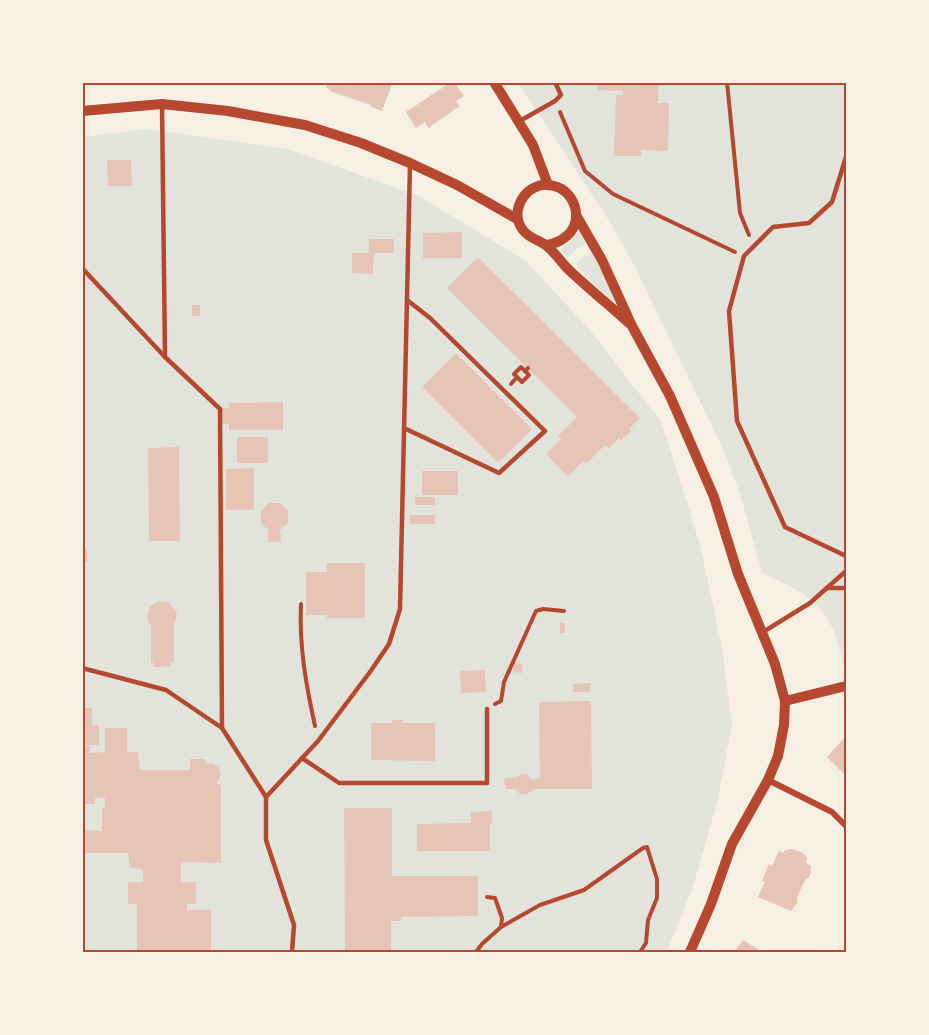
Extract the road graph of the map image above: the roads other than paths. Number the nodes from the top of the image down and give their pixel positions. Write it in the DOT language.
graph roads {
  1 [pos="494,82"];
  2 [pos="555,82"];
  3 [pos="162,104"];
  4 [pos="82,111"];
  5 [pos="518,122"];
  6 [pos="846,157"];
  7 [pos="410,163"];
  8 [pos="548,185"];
  9 [pos="576,215"];
  10 [pos="517,219"];
  11 [pos="547,245"];
  12 [pos="82,268"];
  13 [pos="407,300"];
  14 [pos="632,326"];
  15 [pos="165,357"];
  16 [pos="404,428"];
  17 [pos="846,556"];
  18 [pos="846,571"];
  19 [pos="827,588"];
  20 [pos="846,588"];
  21 [pos="763,632"];
  22 [pos="82,668"];
  23 [pos="846,686"];
  24 [pos="784,701"];
  25 [pos="486,709"];
  26 [pos="222,728"];
  27 [pos="302,758"];
  28 [pos="768,780"];
  29 [pos="266,797"];
  30 [pos="846,826"];
  31 [pos="292,952"];
  32 [pos="690,952"];
  1 -- 5 [label="street"];
  2 -- 5 [label="lane"];
  3 -- 4 [label="street"];
  3 -- 7 [label="street"];
  3 -- 15 [label="lane"];
  5 -- 8 [label="street"];
  6 -- 17 [label="lane"];
  7 -- 10 [label="street"];
  7 -- 13 [label="lane"];
  8 -- 9 [label="street"];
  8 -- 10 [label="street"];
  9 -- 11 [label="street"];
  9 -- 14 [label="street"];
  10 -- 11 [label="street"];
  11 -- 14 [label="street"];
  12 -- 15 [label="lane"];
  13 -- 16 [label="lane"];
  13 -- 16 [label="lane"];
  14 -- 21 [label="street"];
  15 -- 26 [label="lane"];
  16 -- 27 [label="lane"];
  18 -- 19 [label="lane"];
  19 -- 20 [label="lane"];
  19 -- 21 [label="lane"];
  21 -- 24 [label="street"];
  22 -- 26 [label="lane"];
  23 -- 24 [label="street"];
  24 -- 28 [label="street"];
  25 -- 27 [label="lane"];
  26 -- 29 [label="lane"];
  27 -- 29 [label="lane"];
  28 -- 30 [label="street"];
  28 -- 32 [label="street"];
  29 -- 31 [label="lane"];
}
